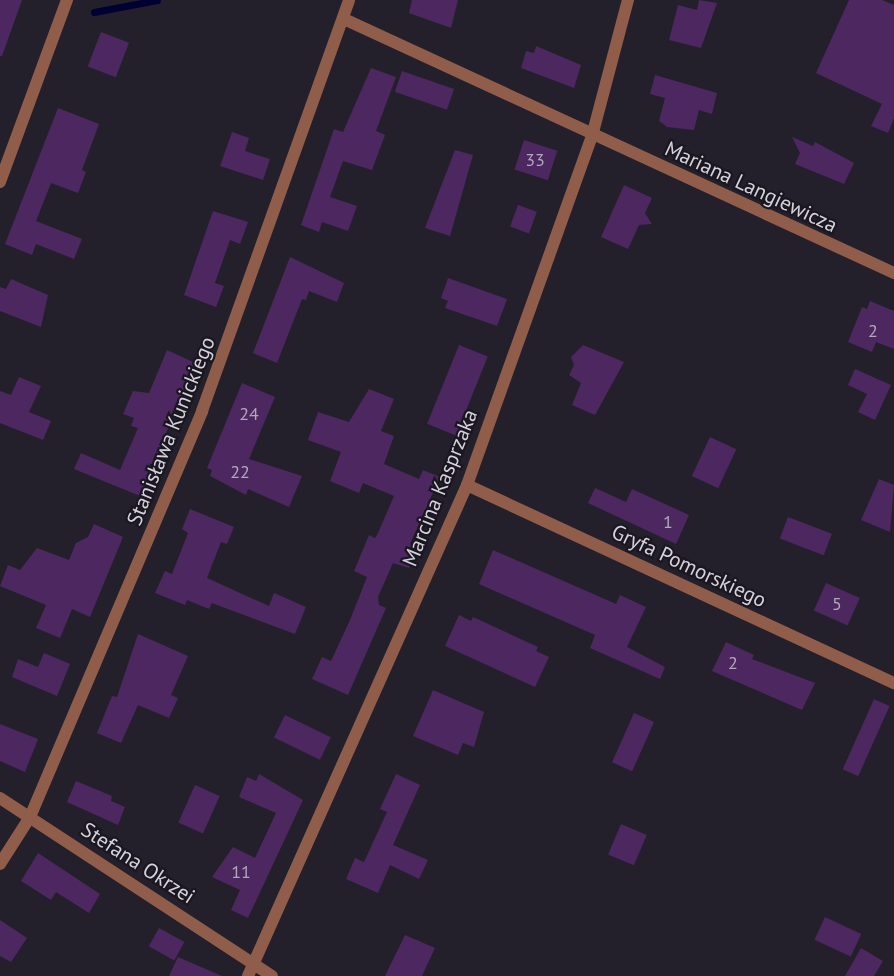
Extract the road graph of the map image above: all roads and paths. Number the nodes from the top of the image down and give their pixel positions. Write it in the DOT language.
graph roads {
  1 [pos="67,0"];
  2 [pos="349,0"];
  3 [pos="628,0"];
  4 [pos="344,19"];
  5 [pos="592,136"];
  6 [pos="0,182"];
  7 [pos="894,273"];
  8 [pos="467,485"];
  9 [pos="894,683"];
  10 [pos="0,798"];
  11 [pos="30,817"];
  12 [pos="0,864"];
  13 [pos="254,961"];
  14 [pos="248,976"];
  15 [pos="272,976"];
  1 -- 6 [label="street"];
  2 -- 4 [label="street, Stanisława Kunickiego"];
  3 -- 5 [label="street, Marcina Kasprzaka"];
  4 -- 5 [label="street, Mariana Langiewicza"];
  4 -- 11 [label="street, Stanisława Kunickiego"];
  5 -- 7 [label="street, Mariana Langiewicza"];
  5 -- 8 [label="street, Marcina Kasprzaka"];
  8 -- 9 [label="street, Gryfa Pomorskiego"];
  8 -- 13 [label="street, Marcina Kasprzaka"];
  10 -- 11 [label="street, Stefana Okrzei"];
  11 -- 12 [label="street, Stanisława Kunickiego"];
  11 -- 13 [label="street, Stefana Okrzei"];
  13 -- 14 [label="street, Marcina Kasprzaka"];
  13 -- 15 [label="street, Stefana Okrzei"];
}
